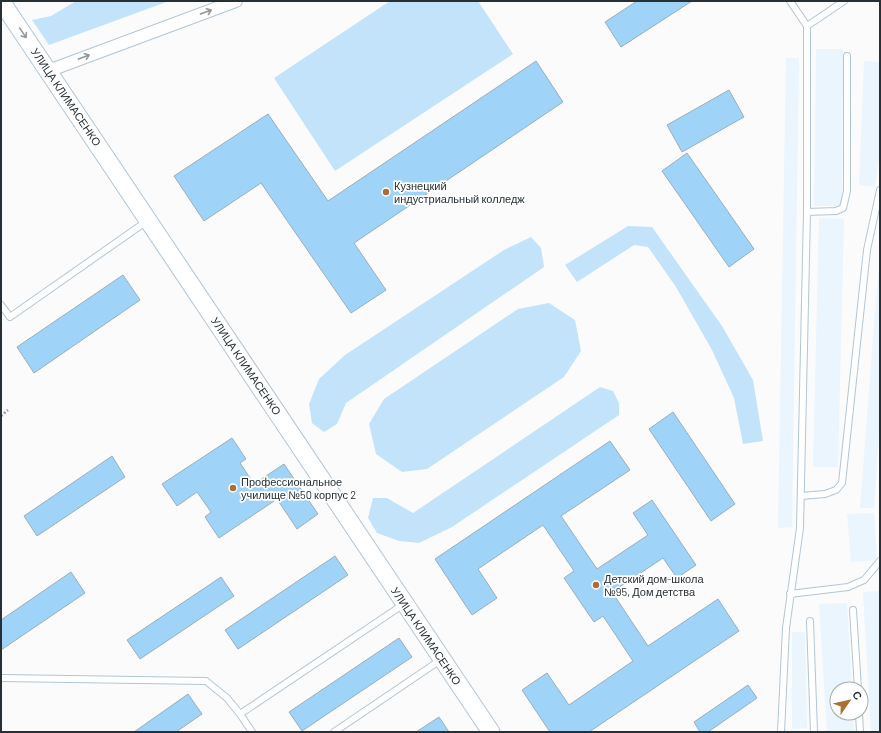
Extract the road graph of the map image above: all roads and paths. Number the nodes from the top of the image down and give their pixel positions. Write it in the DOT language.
graph roads {
  1 [pos="236,1"];
  2 [pos="790,1"];
  3 [pos="844,1"];
  4 [pos="2,6"];
  5 [pos="807,26"];
  6 [pos="848,56"];
  7 [pos="48,71"];
  8 [pos="880,190"];
  9 [pos="806,212"];
  10 [pos="149,221"];
  11 [pos="1,305"];
  12 [pos="8,410"];
  13 [pos="1,416"];
  14 [pos="801,496"];
  15 [pos="880,562"];
  16 [pos="790,594"];
  17 [pos="404,604"];
  18 [pos="852,610"];
  19 [pos="810,621"];
  20 [pos="442,659"];
  21 [pos="1,678"];
  22 [pos="857,681"];
  23 [pos="240,714"];
  24 [pos="859,721"];
  25 [pos="252,732"];
  26 [pos="334,732"];
  27 [pos="491,732"];
  28 [pos="781,732"];
  29 [pos="814,732"];
  30 [pos="860,732"];
  7 -- 1 [label="street, one-way"];
  2 -- 5 [label="lane"];
  3 -- 5 [label="lane"];
  4 -- 7 [label="street, УЛИЦА КЛИМАСЕНКО, one-way"];
  5 -- 9 [label="lane"];
  6 -- 9 [label="lane"];
  7 -- 10 [label="street, УЛИЦА КЛИМАСЕНКО"];
  8 -- 14 [label="lane"];
  9 -- 14 [label="lane"];
  10 -- 11 [label="lane"];
  10 -- 17 [label="street, УЛИЦА КЛИМАСЕНКО"];
  12 -- 13 [label="path"];
  14 -- 16 [label="lane"];
  15 -- 16 [label="lane"];
  16 -- 28 [label="lane"];
  17 -- 20 [label="street, УЛИЦА КЛИМАСЕНКО"];
  17 -- 23 [label="lane"];
  18 -- 22 [label="lane"];
  19 -- 29 [label="lane"];
  20 -- 26 [label="lane"];
  20 -- 27 [label="street, УЛИЦА КЛИМАСЕНКО"];
  21 -- 23 [label="lane"];
  23 -- 25 [label="lane"];
  24 -- 30 [label="lane"];
}
